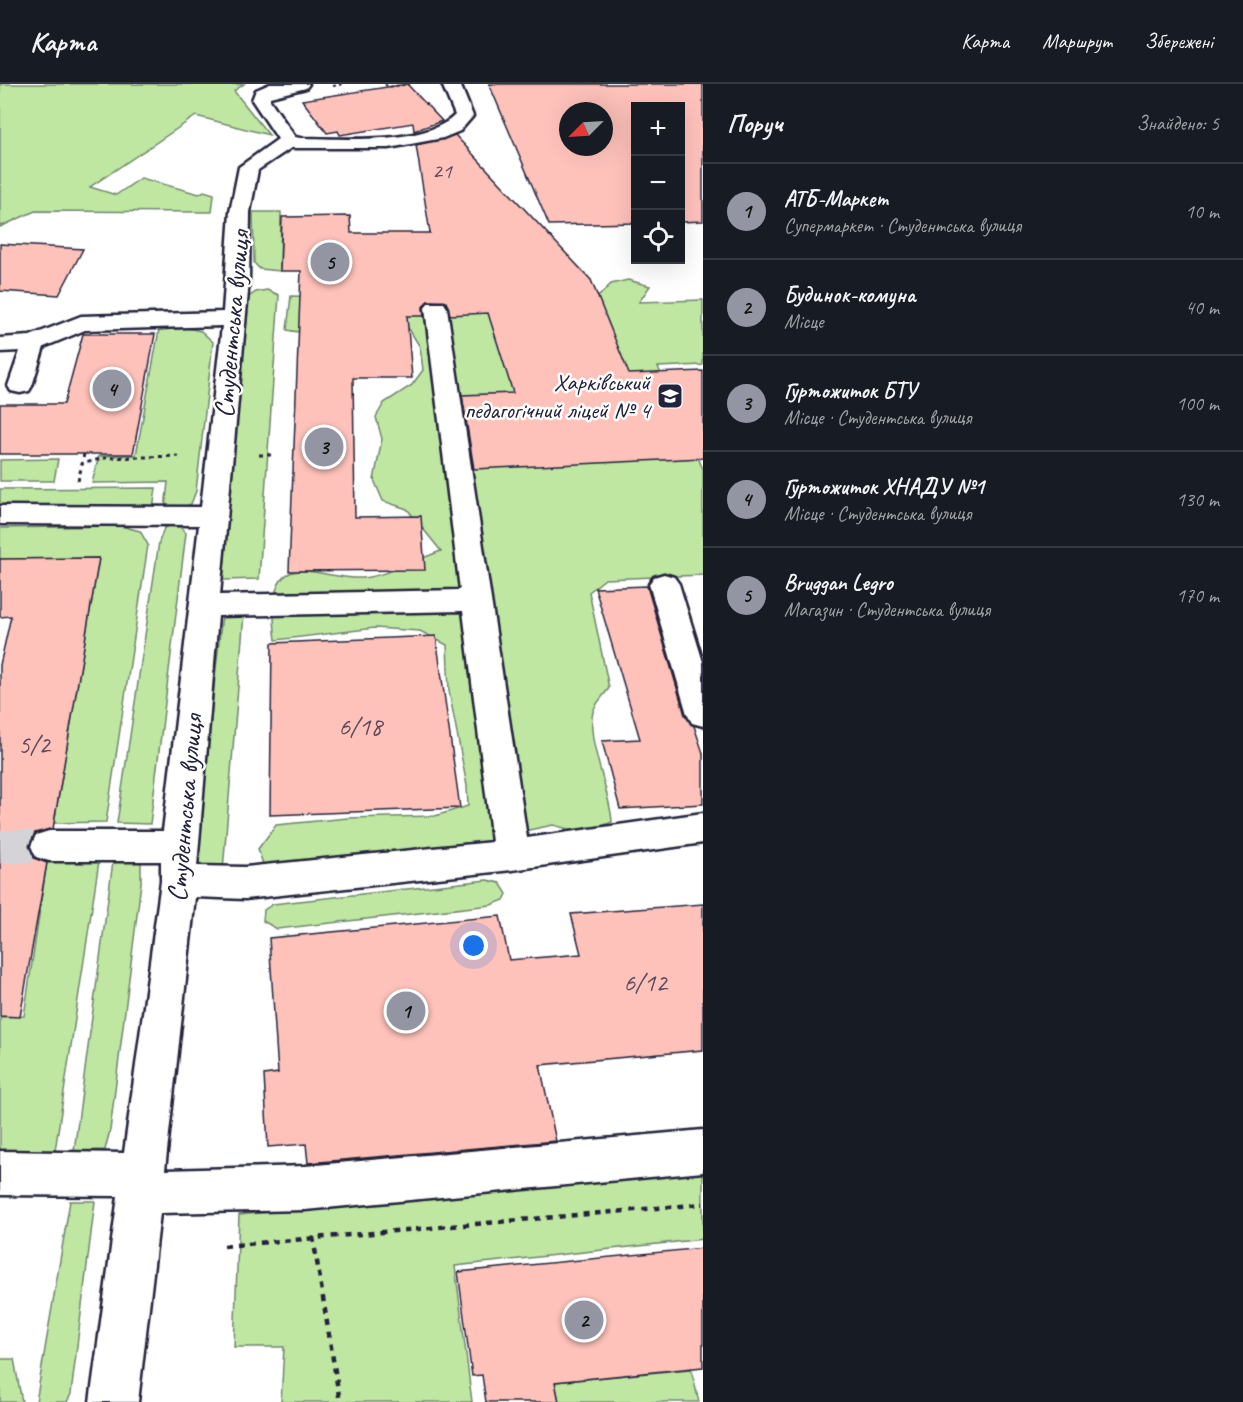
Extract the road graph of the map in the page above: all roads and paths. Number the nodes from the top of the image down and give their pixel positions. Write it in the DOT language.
graph roads {
  1 [pos="300,84"];
  2 [pos="385,84"];
  3 [pos="410,84"];
  4 [pos="451,84"];
  5 [pos="288,141"];
  6 [pos="436,308"];
  7 [pos="232,320"];
  8 [pos="34,343"];
  9 [pos="0,345"];
  10 [pos="20,386"];
  11 [pos="84,454"];
  12 [pos="273,455"];
  13 [pos="220,456"];
  14 [pos="82,464"];
  15 [pos="77,485"];
  16 [pos="0,516"];
  17 [pos="214,516"];
  18 [pos="664,584"];
  19 [pos="478,600"];
  20 [pos="204,606"];
  21 [pos="703,714"];
  22 [pos="703,828"];
  23 [pos="49,846"];
  24 [pos="179,846"];
  25 [pos="512,855"];
  26 [pos="179,881"];
  27 [pos="703,1151"];
  28 [pos="0,1173"];
  29 [pos="140,1183"];
  30 [pos="305,1188"];
  31 [pos="703,1204"];
  32 [pos="313,1239"];
  33 [pos="224,1246"];
  34 [pos="114,1402"];
  35 [pos="340,1402"];
  1 -- 5 [label="street"];
  2 -- 3 [label="path"];
  4 -- 5 [label="street"];
  5 -- 7 [label="street, Студентська вулиця"];
  6 -- 19 [label="street"];
  7 -- 8 [label="street"];
  7 -- 13 [label="street, Студентська вулиця"];
  8 -- 9 [label="street"];
  8 -- 10 [label="street"];
  11 -- 14 [label="path"];
  12 -- 13 [label="path"];
  13 -- 14 [label="path"];
  13 -- 17 [label="street, Студентська вулиця"];
  14 -- 15 [label="path"];
  16 -- 17 [label="street"];
  17 -- 20 [label="street, Студентська вулиця"];
  18 -- 21 [label="street"];
  19 -- 20 [label="street"];
  19 -- 25 [label="street"];
  20 -- 24 [label="street, Студентська вулиця"];
  22 -- 25 [label="street"];
  23 -- 24 [label="street"];
  24 -- 26 [label="street, Студентська вулиця"];
  25 -- 26 [label="street"];
  26 -- 29 [label="street, Студентська вулиця"];
  27 -- 30 [label="street"];
  28 -- 29 [label="street"];
  29 -- 30 [label="street"];
  29 -- 34 [label="street, Студентська вулиця"];
  30 -- 32 [label="path"];
  31 -- 32 [label="path"];
  32 -- 33 [label="path"];
  32 -- 35 [label="path"];
}
